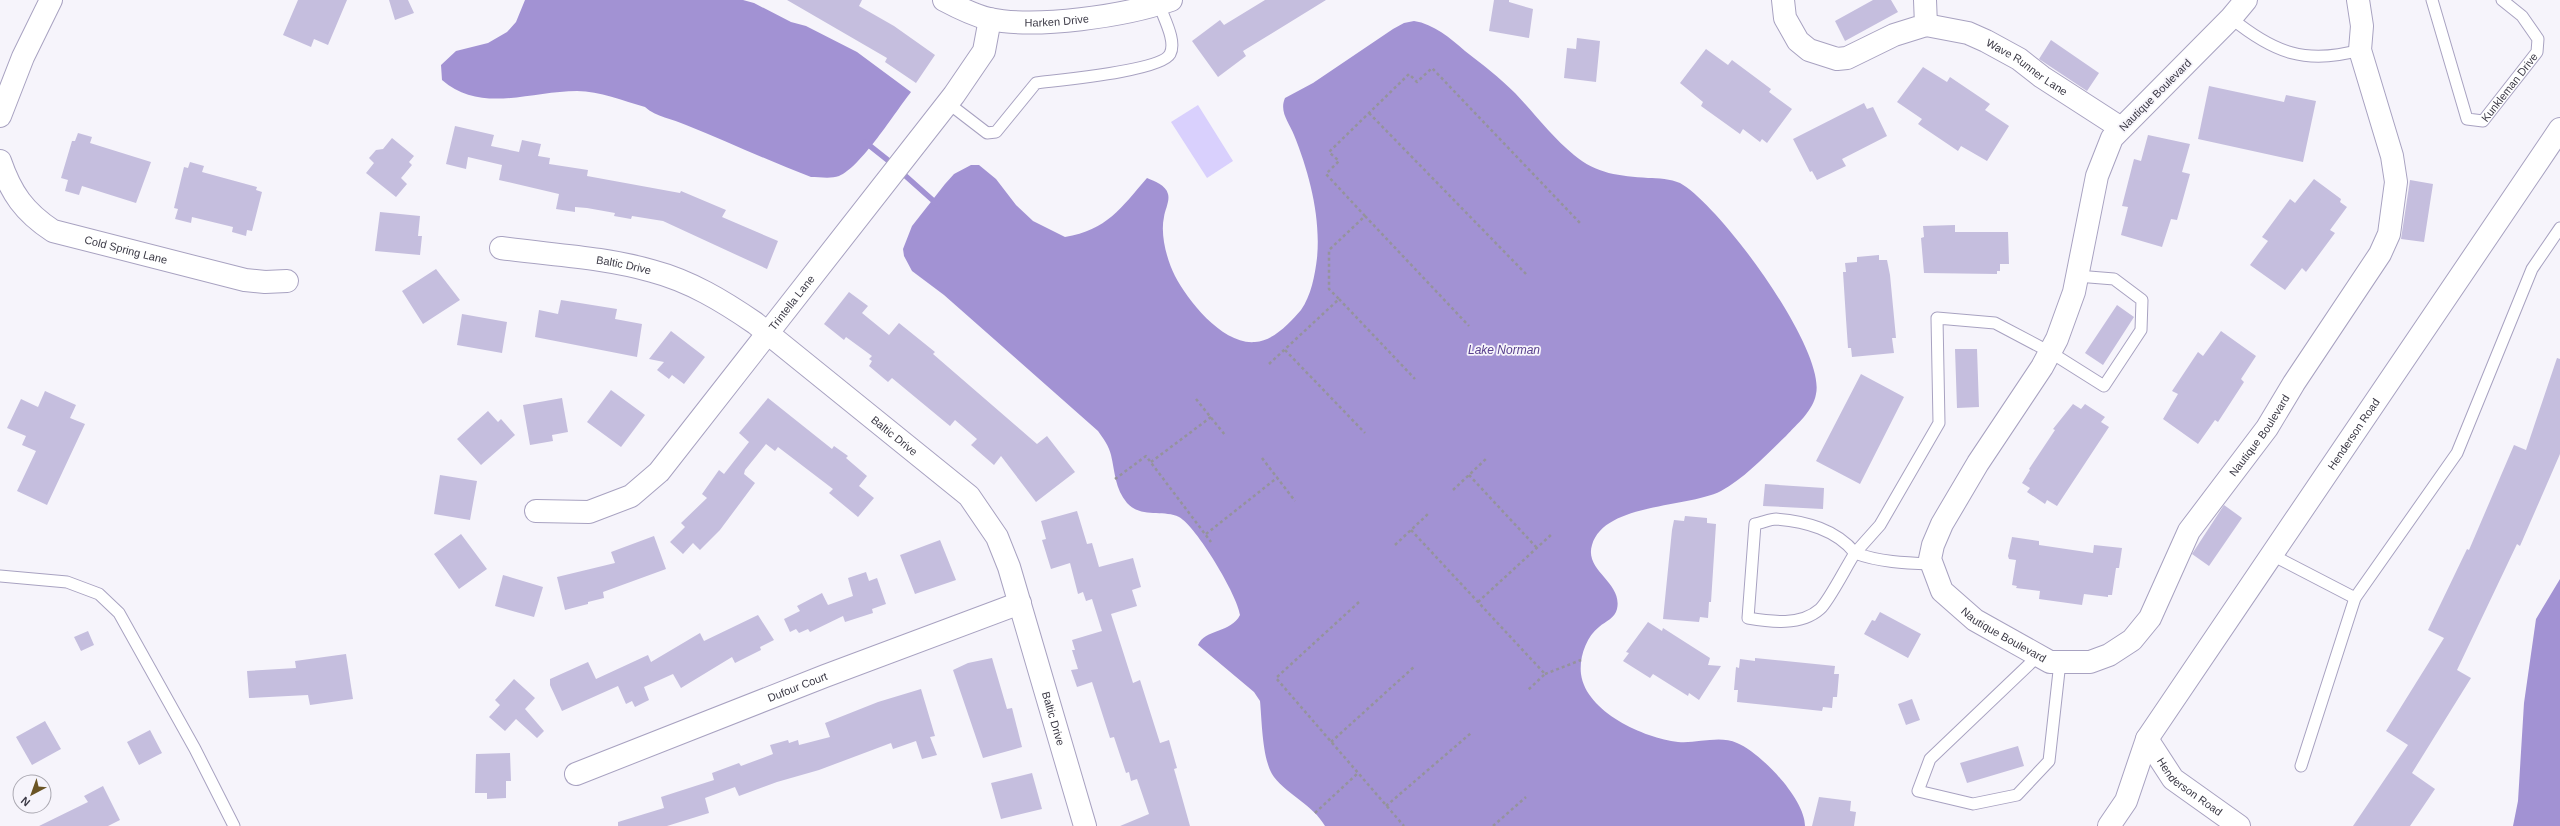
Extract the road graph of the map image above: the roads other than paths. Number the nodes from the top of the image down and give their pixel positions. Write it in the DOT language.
graph roads {
  1 [pos="51,0"];
  2 [pos="944,0"];
  3 [pos="1783,0"];
  4 [pos="1925,0"];
  5 [pos="2246,0"];
  6 [pos="2358,0"];
  7 [pos="2432,0"];
  8 [pos="2502,0"];
  9 [pos="1165,2"];
  10 [pos="2231,18"];
  11 [pos="990,19"];
  12 [pos="1926,25"];
  13 [pos="2360,50"];
  14 [pos="948,103"];
  15 [pos="0,116"];
  16 [pos="2121,128"];
  17 [pos="2560,130"];
  18 [pos="0,161"];
  19 [pos="2560,228"];
  20 [pos="501,248"];
  21 [pos="2077,276"];
  22 [pos="287,281"];
  23 [pos="767,333"];
  24 [pos="2050,352"];
  25 [pos="536,511"];
  26 [pos="1855,553"];
  27 [pos="2272,555"];
  28 [pos="1931,564"];
  29 [pos="0,576"];
  30 [pos="2355,598"];
  31 [pos="1020,602"];
  32 [pos="2038,656"];
  33 [pos="2060,662"];
  34 [pos="2147,739"];
  35 [pos="2301,766"];
  36 [pos="576,774"];
  37 [pos="234,826"];
  38 [pos="1085,826"];
  39 [pos="2109,826"];
  40 [pos="2239,826"];
  1 -- 15 [label="street"];
  2 -- 11 [label="street, Harken Drive"];
  3 -- 12 [label="street, Wave Runner Lane"];
  4 -- 12 [label="street"];
  5 -- 10 [label="street, Nautique Boulevard"];
  6 -- 13 [label="street, Nautique Boulevard"];
  7 -- 8 [label="lane, Kunkleman Drive"];
  9 -- 11 [label="street, Harken Drive"];
  9 -- 14 [label="lane"];
  10 -- 13 [label="lane"];
  10 -- 16 [label="street, Nautique Boulevard"];
  11 -- 14 [label="street, Trintella Lane"];
  12 -- 16 [label="street, Wave Runner Lane"];
  13 -- 33 [label="street, Nautique Boulevard"];
  14 -- 23 [label="street, Trintella Lane"];
  16 -- 21 [label="street, Nautique Boulevard"];
  17 -- 27 [label="street, Henderson Road"];
  18 -- 22 [label="street, Cold Spring Lane"];
  19 -- 30 [label="lane"];
  20 -- 23 [label="street, Baltic Drive"];
  21 -- 24 [label="street, Nautique Boulevard"];
  21 -- 24 [label="lane"];
  23 -- 25 [label="street, Trintella Lane"];
  23 -- 31 [label="street, Baltic Drive"];
  24 -- 26 [label="lane"];
  24 -- 28 [label="street, Nautique Boulevard"];
  26 -- 26 [label="lane"];
  26 -- 28 [label="lane"];
  27 -- 30 [label="lane"];
  27 -- 34 [label="street, Henderson Road"];
  28 -- 32 [label="street, Nautique Boulevard"];
  29 -- 37 [label="lane"];
  30 -- 35 [label="lane"];
  31 -- 36 [label="street, Dufour Court"];
  31 -- 38 [label="street, Baltic Drive"];
  32 -- 33 [label="street, Nautique Boulevard"];
  32 -- 33 [label="lane"];
  34 -- 39 [label="street, Henderson Road"];
  34 -- 40 [label="street, Henderson Road"];
}
